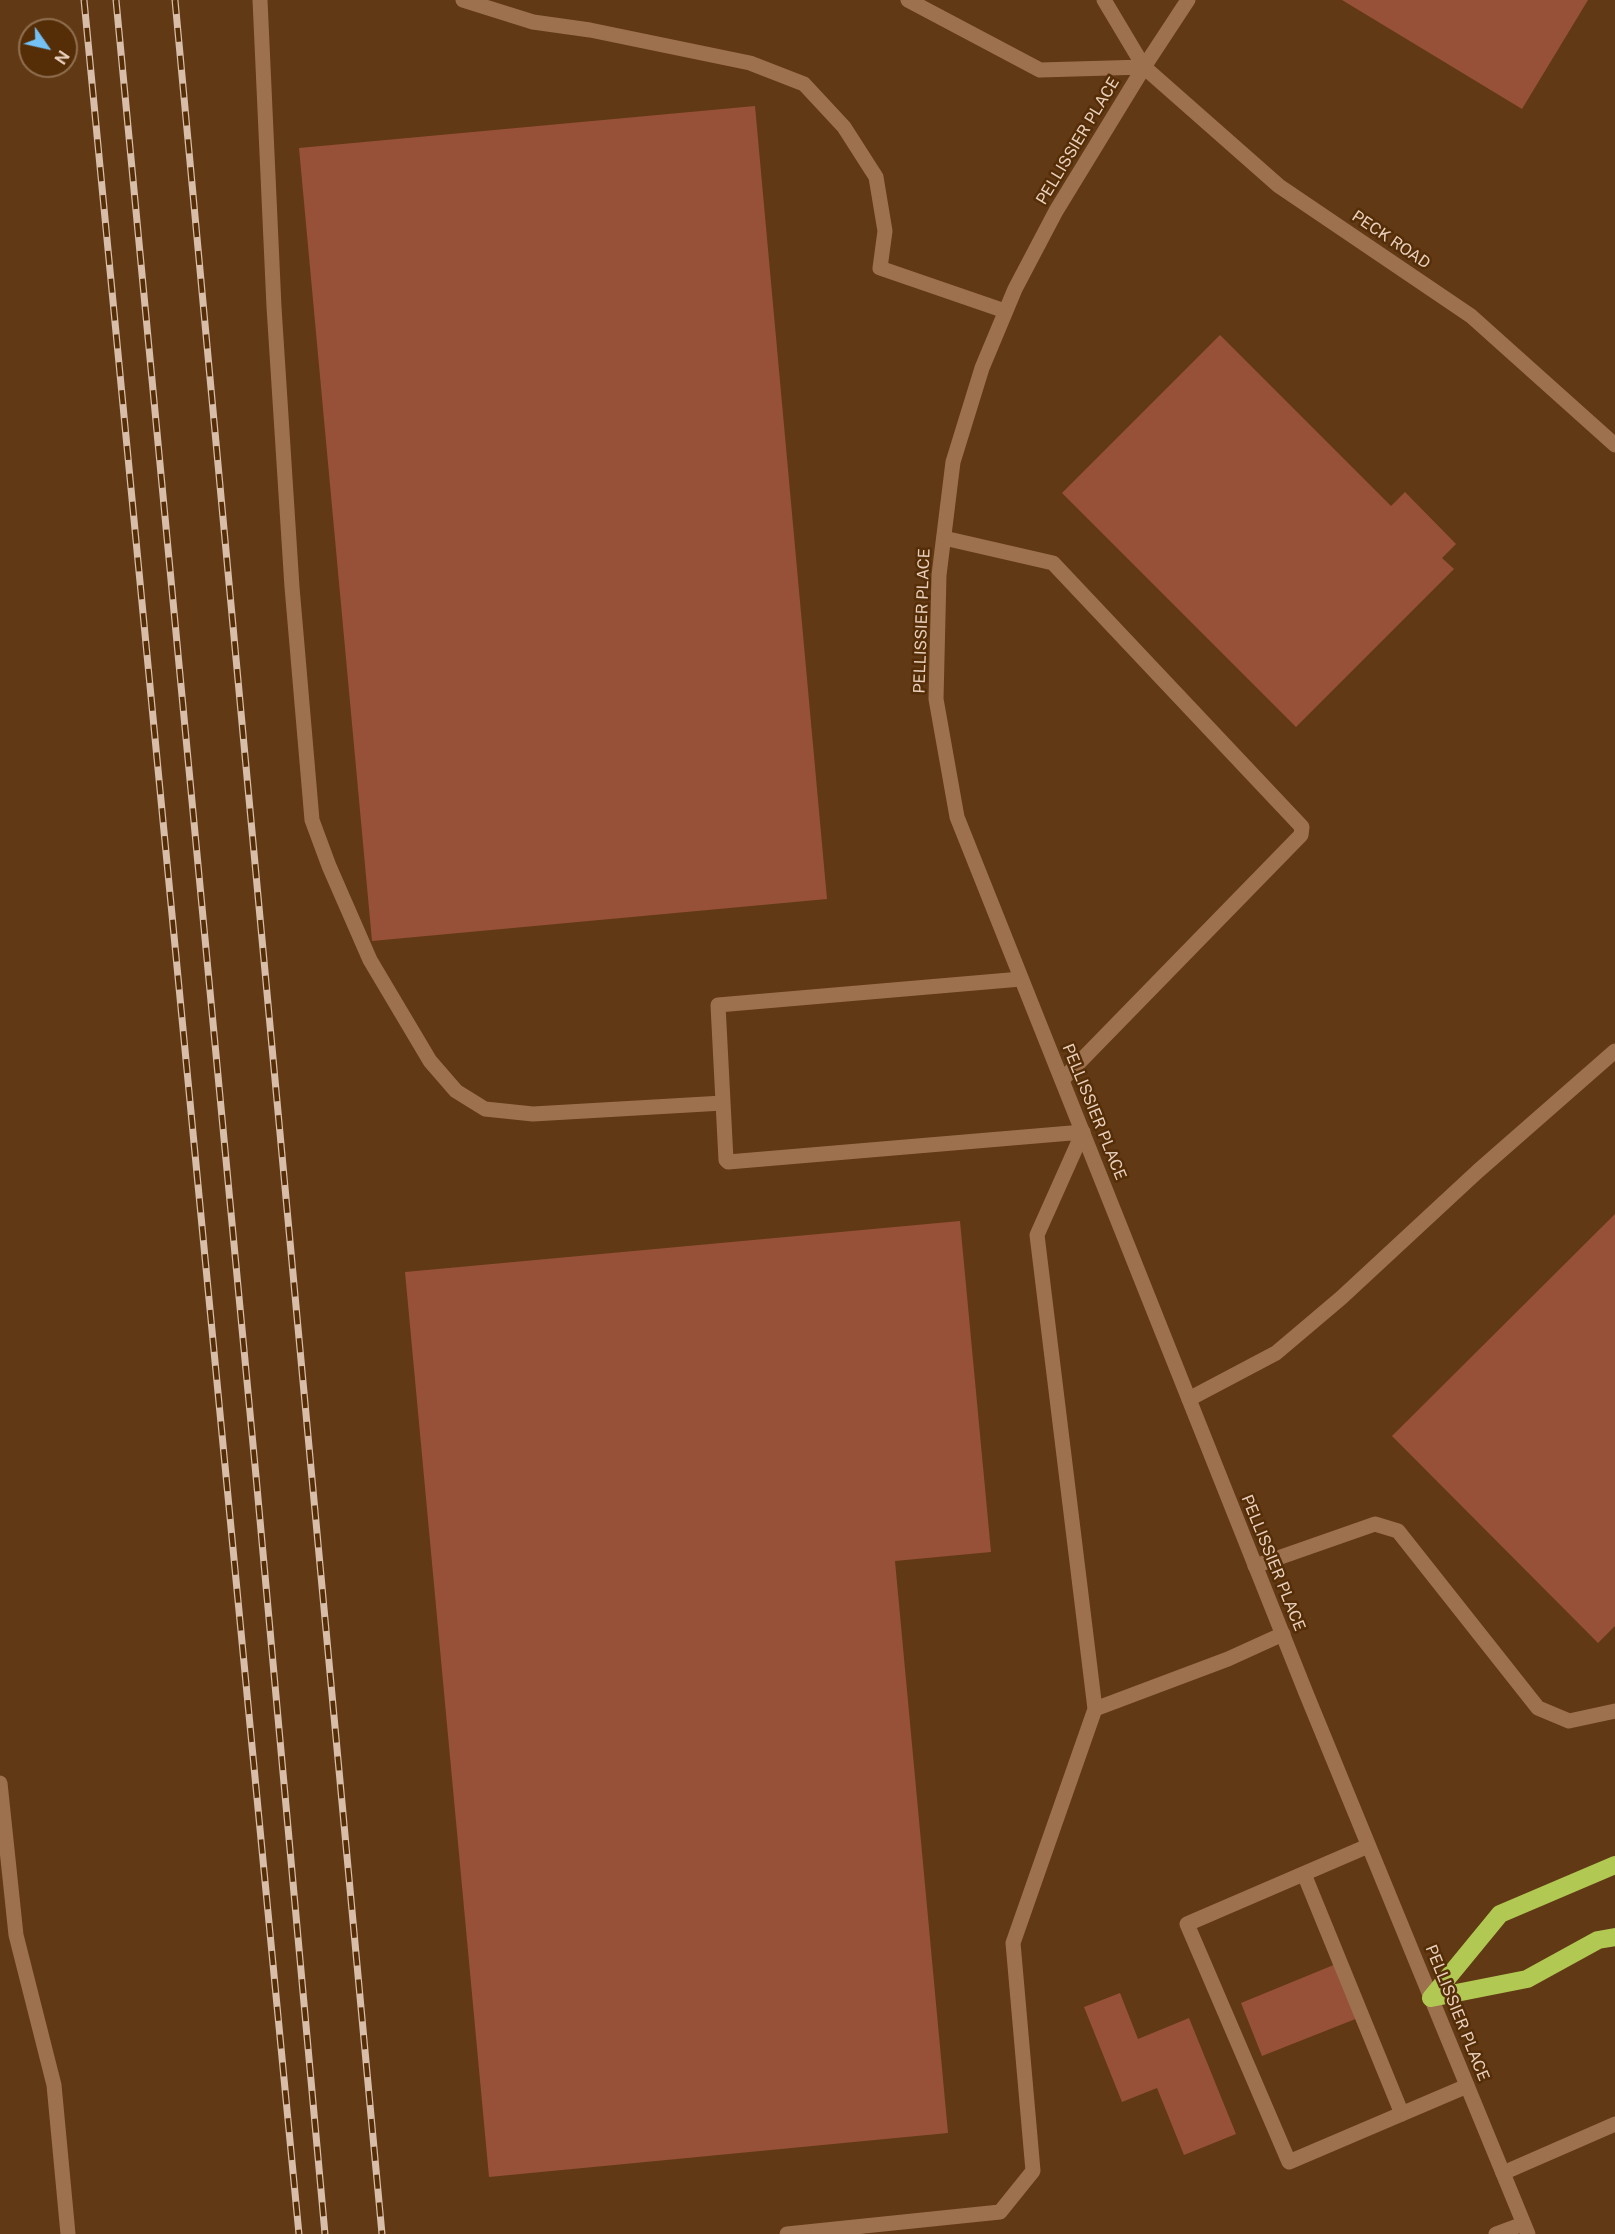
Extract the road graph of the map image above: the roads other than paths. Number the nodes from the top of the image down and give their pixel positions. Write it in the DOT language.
graph roads {
  1 [pos="260,0"];
  2 [pos="463,0"];
  3 [pos="908,0"];
  4 [pos="1104,0"];
  5 [pos="1188,0"];
  6 [pos="1144,67"];
  7 [pos="1005,311"];
  8 [pos="1615,445"];
  9 [pos="944,538"];
  10 [pos="1021,979"];
  11 [pos="1615,1051"];
  12 [pos="1062,1080"];
  13 [pos="723,1103"];
  14 [pos="1083,1132"];
  15 [pos="1189,1399"];
  16 [pos="1255,1566"];
  17 [pos="1283,1634"];
  18 [pos="1095,1709"];
  19 [pos="1615,1711"];
  20 [pos="0,1783"];
  21 [pos="1368,1846"];
  22 [pos="1615,1865"];
  23 [pos="1304,1874"];
  24 [pos="1615,1937"];
  25 [pos="1431,1998"];
  26 [pos="1467,2086"];
  27 [pos="1402,2114"];
  28 [pos="1615,2124"];
  29 [pos="1503,2173"];
  30 [pos="1526,2229"];
  31 [pos="68,2234"];
  32 [pos="787,2234"];
  33 [pos="1496,2234"];
  1 -- 13 [label="main road"];
  2 -- 7 [label="main road"];
  3 -- 6 [label="main road"];
  4 -- 6 [label="main road, PECK ROAD"];
  5 -- 6 [label="main road, PELLISSIER PLACE"];
  6 -- 7 [label="main road, PELLISSIER PLACE"];
  6 -- 8 [label="main road, PECK ROAD"];
  7 -- 9 [label="main road, PELLISSIER PLACE"];
  9 -- 10 [label="main road, PELLISSIER PLACE"];
  9 -- 12 [label="main road"];
  10 -- 12 [label="main road, PELLISSIER PLACE"];
  10 -- 13 [label="main road"];
  11 -- 15 [label="main road"];
  12 -- 14 [label="main road, PELLISSIER PLACE"];
  13 -- 14 [label="main road"];
  14 -- 15 [label="main road, PELLISSIER PLACE"];
  14 -- 18 [label="main road"];
  15 -- 16 [label="main road, PELLISSIER PLACE"];
  16 -- 17 [label="main road, PELLISSIER PLACE"];
  16 -- 19 [label="main road"];
  17 -- 18 [label="main road"];
  17 -- 21 [label="main road, PELLISSIER PLACE"];
  18 -- 32 [label="main road"];
  20 -- 31 [label="main road"];
  21 -- 23 [label="main road"];
  21 -- 25 [label="main road, PELLISSIER PLACE"];
  22 -- 25 [label="highway"];
  23 -- 27 [label="main road"];
  23 -- 27 [label="main road"];
  24 -- 25 [label="highway"];
  25 -- 26 [label="main road, PELLISSIER PLACE"];
  26 -- 27 [label="main road"];
  26 -- 29 [label="main road, PELLISSIER PLACE"];
  28 -- 29 [label="main road"];
  29 -- 30 [label="main road, PELLISSIER PLACE"];
  30 -- 33 [label="main road"];
}
